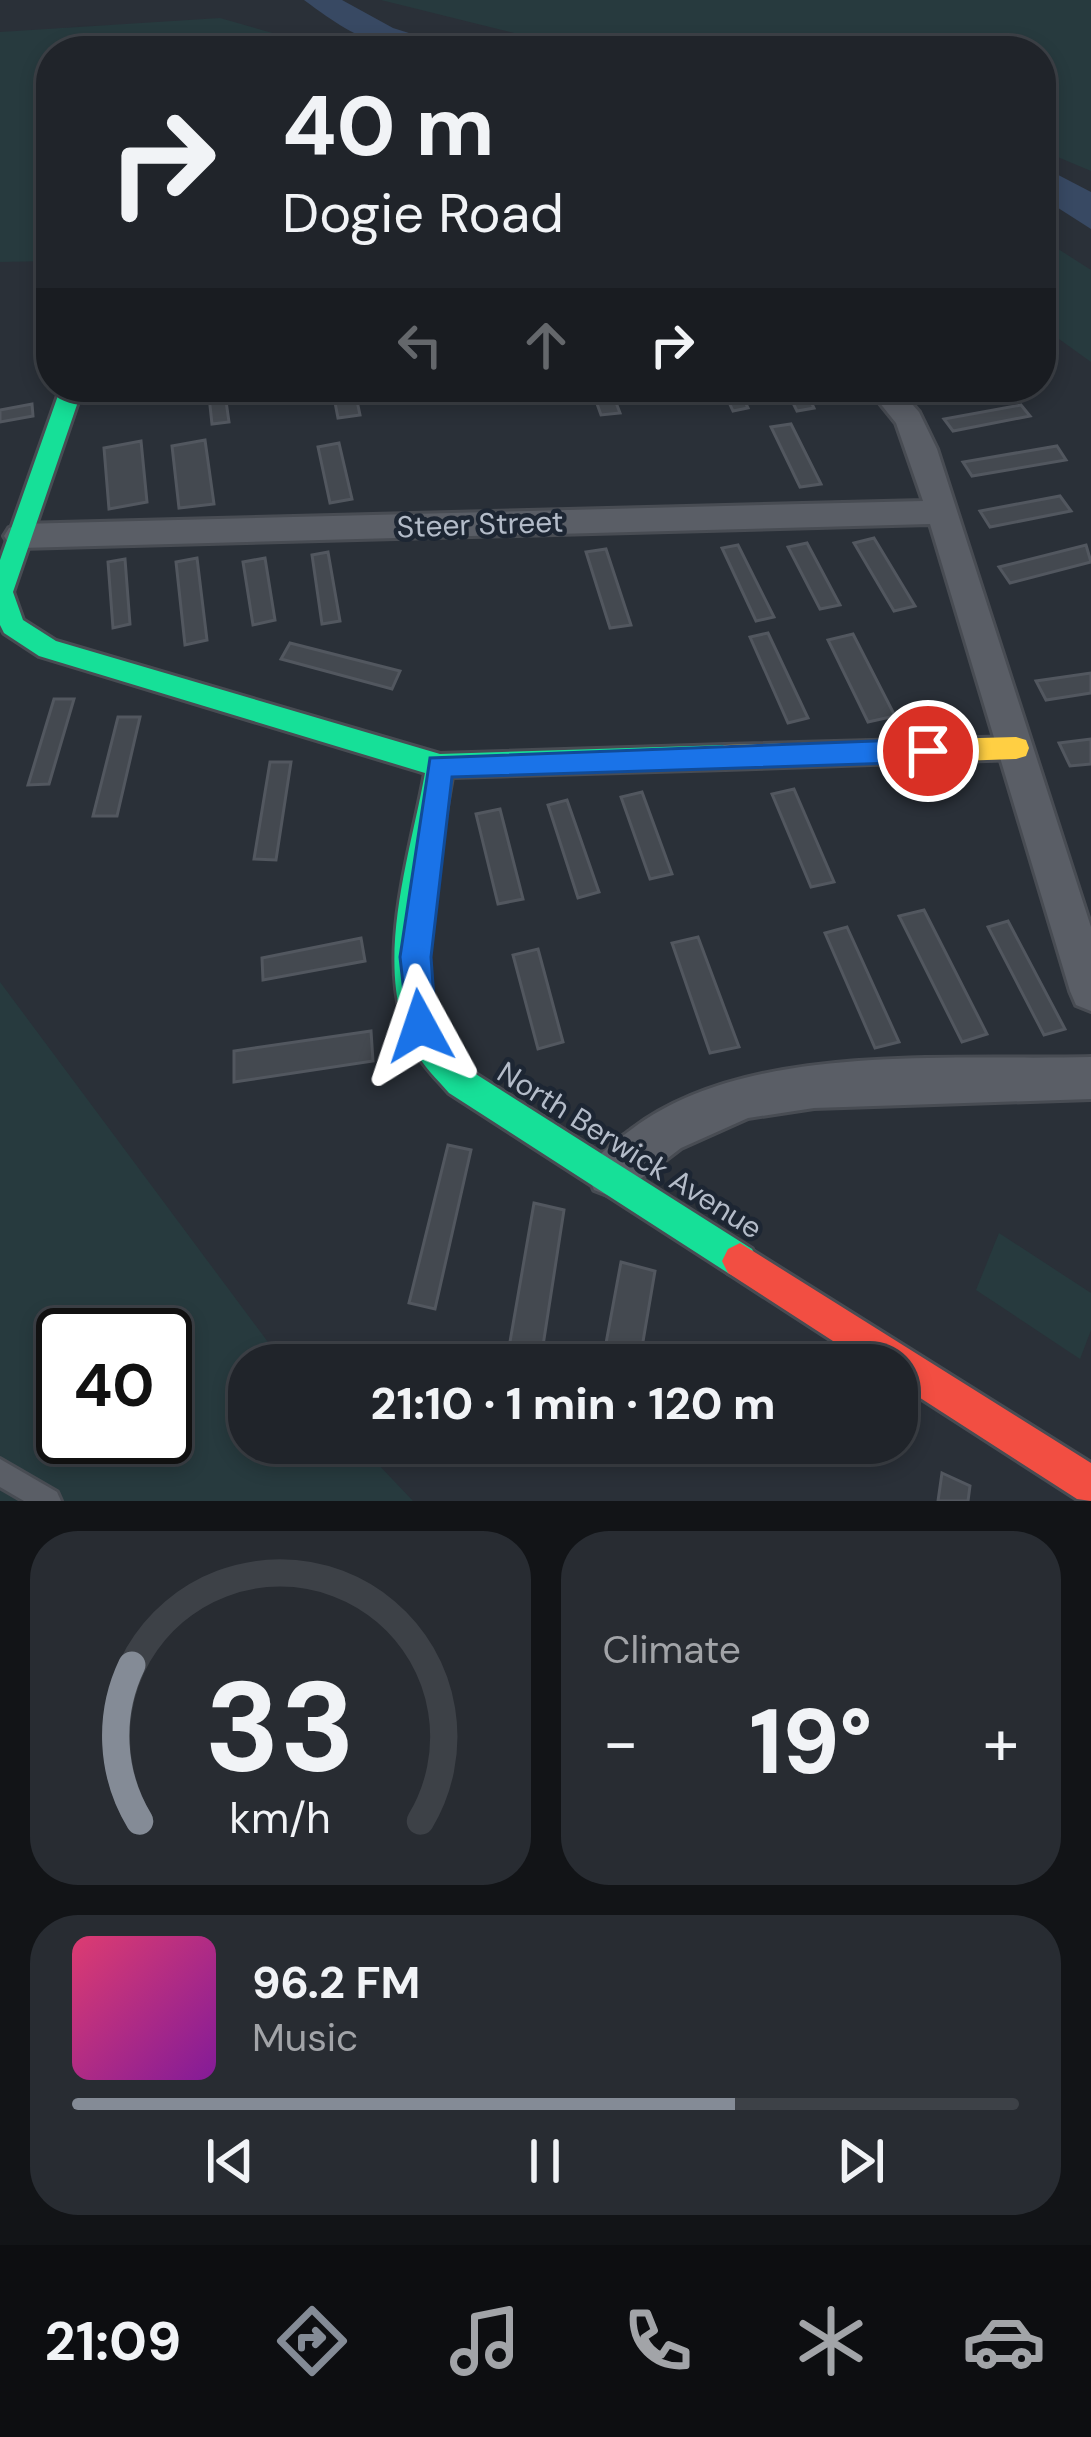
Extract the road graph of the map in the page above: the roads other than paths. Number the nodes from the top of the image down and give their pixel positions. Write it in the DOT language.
graph roads {
  1 [pos="67,402"];
  2 [pos="892,402"];
  3 [pos="940,512"];
  4 [pos="20,536"];
  5 [pos="1016,748"];
  6 [pos="440,766"];
  7 [pos="1091,991"];
  8 [pos="1091,1078"];
  9 [pos="610,1174"];
  10 [pos="0,1472"];
  11 [pos="1091,1485"];
  12 [pos="47,1501"];
  1 -- 4 [label="street"];
  2 -- 3 [label="street"];
  3 -- 4 [label="street, Steer Street"];
  3 -- 5 [label="street"];
  4 -- 6 [label="street"];
  5 -- 6 [label="street"];
  5 -- 7 [label="street"];
  6 -- 9 [label="street, North Berwick Avenue"];
  8 -- 9 [label="street"];
  9 -- 11 [label="street, North Berwick Avenue"];
  10 -- 12 [label="lane"];
}
